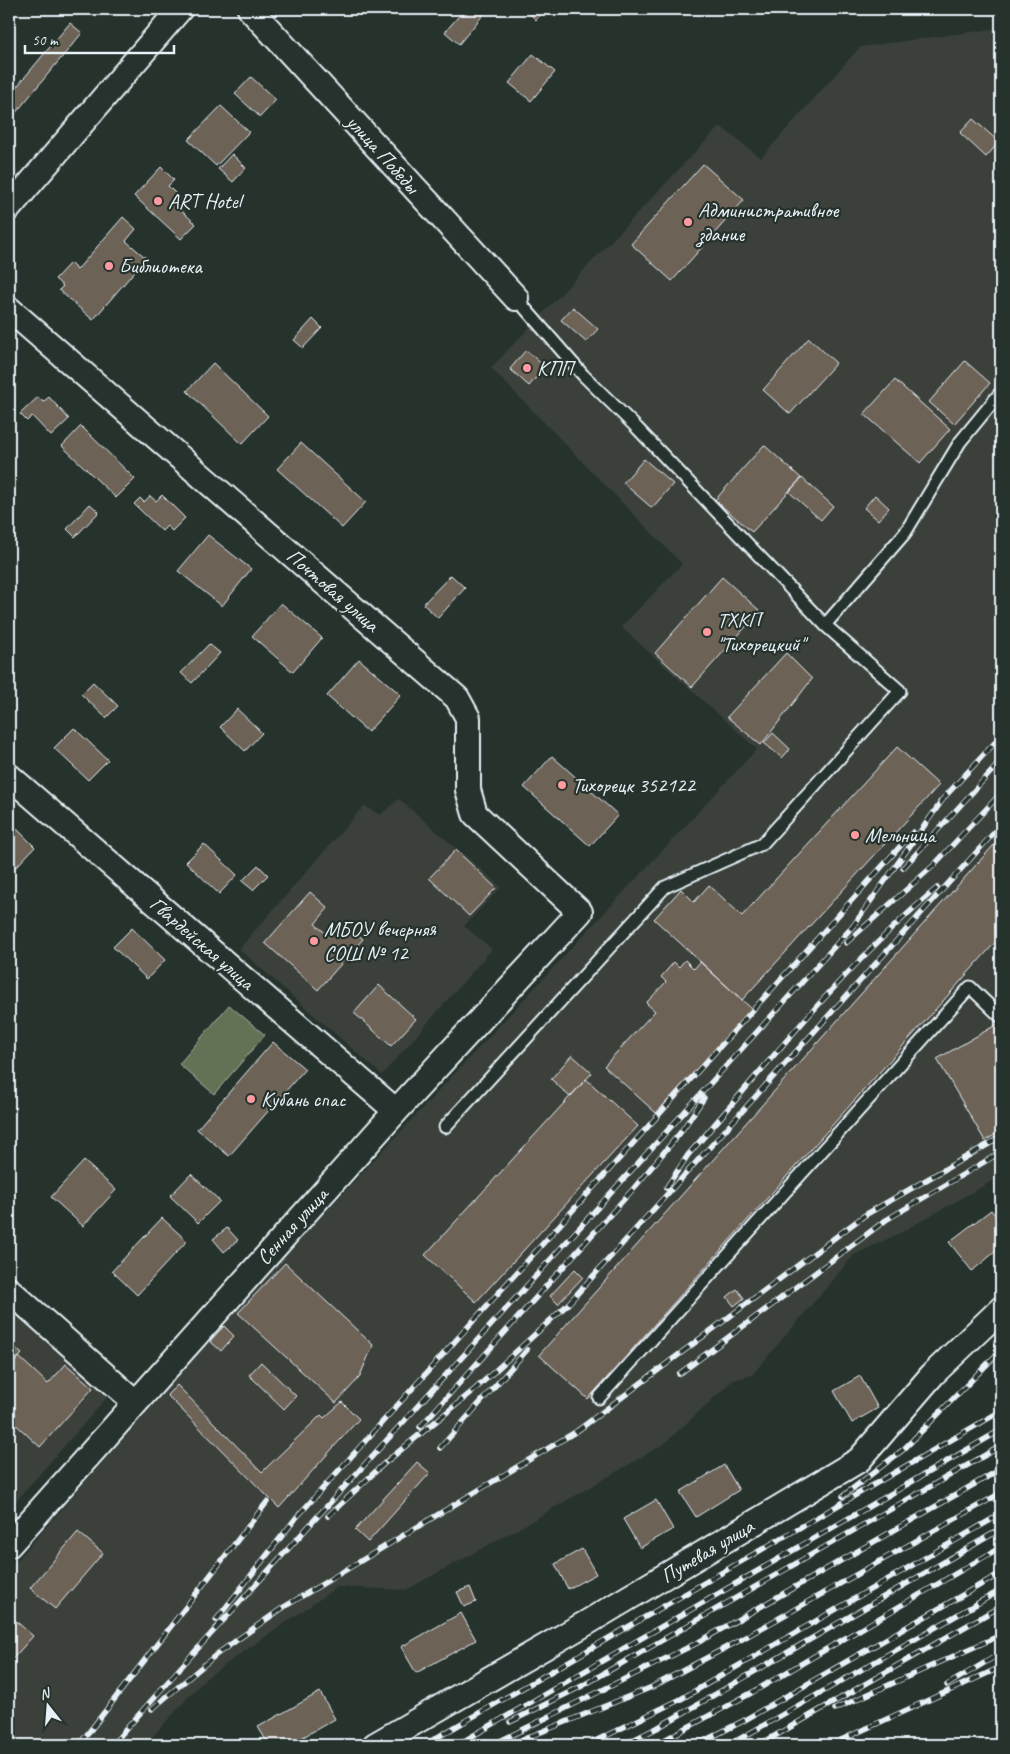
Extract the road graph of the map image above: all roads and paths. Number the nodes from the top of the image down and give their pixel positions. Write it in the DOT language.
graph roads {
  1 [pos="180,9"];
  2 [pos="250,9"];
  3 [pos="9,208"];
  4 [pos="516,298"];
  5 [pos="9,309"];
  6 [pos="1001,392"];
  7 [pos="825,625"];
  8 [pos="9,776"];
  9 [pos="580,912"];
  10 [pos="1001,1017"];
  11 [pos="396,1111"];
  12 [pos="445,1127"];
  13 [pos="9,1290"];
  14 [pos="1001,1309"];
  15 [pos="599,1398"];
  16 [pos="135,1402"];
  17 [pos="9,1545"];
  18 [pos="375,1745"];
  1 -- 3 [label="street"];
  2 -- 4 [label="street, улица Победы"];
  4 -- 7 [label="lane"];
  5 -- 9 [label="street, Почтовая улица"];
  6 -- 7 [label="lane"];
  7 -- 12 [label="lane"];
  8 -- 11 [label="street, Гвардейская улица"];
  9 -- 11 [label="street, Сенная улица"];
  10 -- 15 [label="lane"];
  11 -- 16 [label="street, Сенная улица"];
  13 -- 16 [label="street"];
  14 -- 18 [label="street, Путевая улица"];
  16 -- 17 [label="street, Сенная улица"];
}
